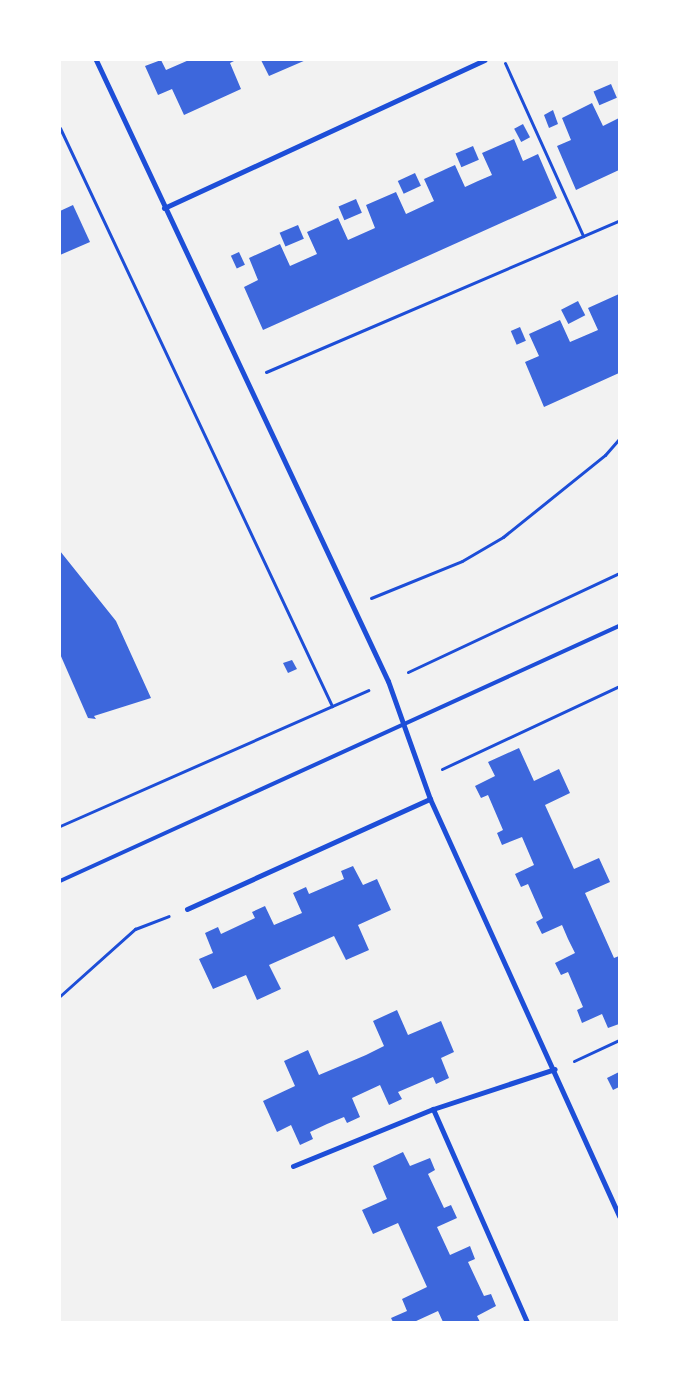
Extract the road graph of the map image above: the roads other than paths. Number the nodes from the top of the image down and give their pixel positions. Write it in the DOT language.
graph roads {
  1 [pos="96,60"];
  2 [pos="484,60"];
  3 [pos="164,208"];
  4 [pos="619,626"];
  5 [pos="406,725"];
  6 [pos="430,799"];
  7 [pos="60,882"];
  8 [pos="187,909"];
  9 [pos="555,1069"];
  10 [pos="433,1109"];
  11 [pos="292,1166"];
  12 [pos="619,1216"];
  13 [pos="527,1322"];
  1 -- 3 [label="street"];
  2 -- 3 [label="street"];
  3 -- 5 [label="street"];
  4 -- 5 [label="lane"];
  5 -- 6 [label="street"];
  5 -- 7 [label="lane"];
  6 -- 8 [label="street"];
  6 -- 9 [label="street"];
  9 -- 10 [label="street"];
  9 -- 12 [label="street"];
  10 -- 11 [label="street"];
  10 -- 13 [label="street"];
}
